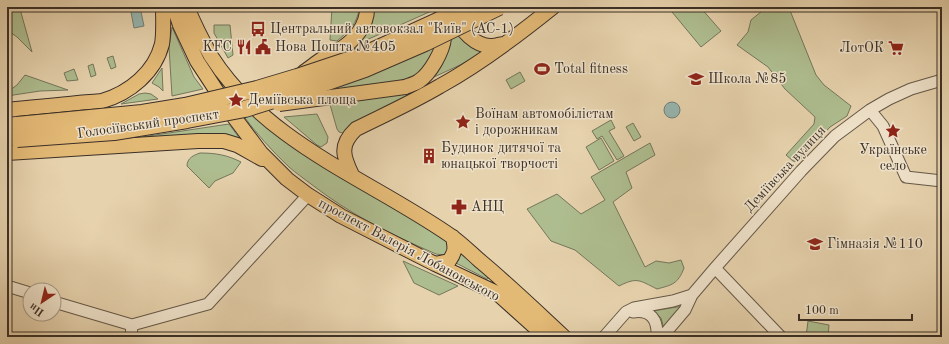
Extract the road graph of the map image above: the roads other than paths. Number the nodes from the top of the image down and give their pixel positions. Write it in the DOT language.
graph roads {
  1 [pos="163,7"];
  2 [pos="174,7"];
  3 [pos="187,7"];
  4 [pos="368,7"];
  5 [pos="441,7"];
  6 [pos="457,7"];
  7 [pos="468,7"];
  8 [pos="499,7"];
  9 [pos="553,7"];
  10 [pos="506,43"];
  11 [pos="297,77"];
  12 [pos="942,80"];
  13 [pos="405,87"];
  14 [pos="440,87"];
  15 [pos="245,109"];
  16 [pos="7,110"];
  17 [pos="870,110"];
  18 [pos="7,153"];
  19 [pos="271,164"];
  20 [pos="352,175"];
  21 [pos="942,181"];
  22 [pos="308,195"];
  23 [pos="453,237"];
  24 [pos="435,264"];
  25 [pos="715,268"];
  26 [pos="7,286"];
  27 [pos="22,291"];
  28 [pos="692,295"];
  29 [pos="62,304"];
  30 [pos="626,312"];
  31 [pos="132,325"];
  32 [pos="131,337"];
  33 [pos="546,337"];
  34 [pos="564,337"];
  35 [pos="604,337"];
  36 [pos="657,337"];
  37 [pos="662,337"];
  38 [pos="781,337"];
  1 -- 16 [label="main road"];
  2 -- 19 [label="main road"];
  3 -- 20 [label="main road"];
  4 -- 11 [label="main road, bridge"];
  5 -- 13 [label="main road"];
  6 -- 10 [label="main road"];
  7 -- 11 [label="highway, Голосіївський проспект, bridge"];
  8 -- 15 [label="highway, Голосіївський проспект, bridge"];
  9 -- 10 [label="main road"];
  10 -- 14 [label="main road"];
  11 -- 15 [label="highway, Голосіївський проспект, bridge"];
  12 -- 17 [label="street, Деміївська вулиця"];
  13 -- 14 [label="main road"];
  13 -- 15 [label="main road, bridge"];
  14 -- 20 [label="main road"];
  17 -- 21 [label="street"];
  17 -- 25 [label="street, Деміївська вулиця"];
  18 -- 19 [label="main road"];
  19 -- 22 [label="main road"];
  20 -- 23 [label="main road, проспект Валерія Лобановського"];
  22 -- 24 [label="main road, проспект Валерія Лобановського"];
  22 -- 31 [label="street"];
  23 -- 24 [label="main road"];
  23 -- 34 [label="main road, проспект Валерія Лобановського"];
  24 -- 33 [label="main road, проспект Валерія Лобановського"];
  25 -- 28 [label="street, Деміївська вулиця"];
  25 -- 38 [label="street"];
  26 -- 27 [label="street"];
  28 -- 30 [label="street"];
  28 -- 37 [label="street, Деміївська вулиця"];
  29 -- 31 [label="street"];
  30 -- 35 [label="street"];
  30 -- 36 [label="street"];
  31 -- 32 [label="street"];
}
